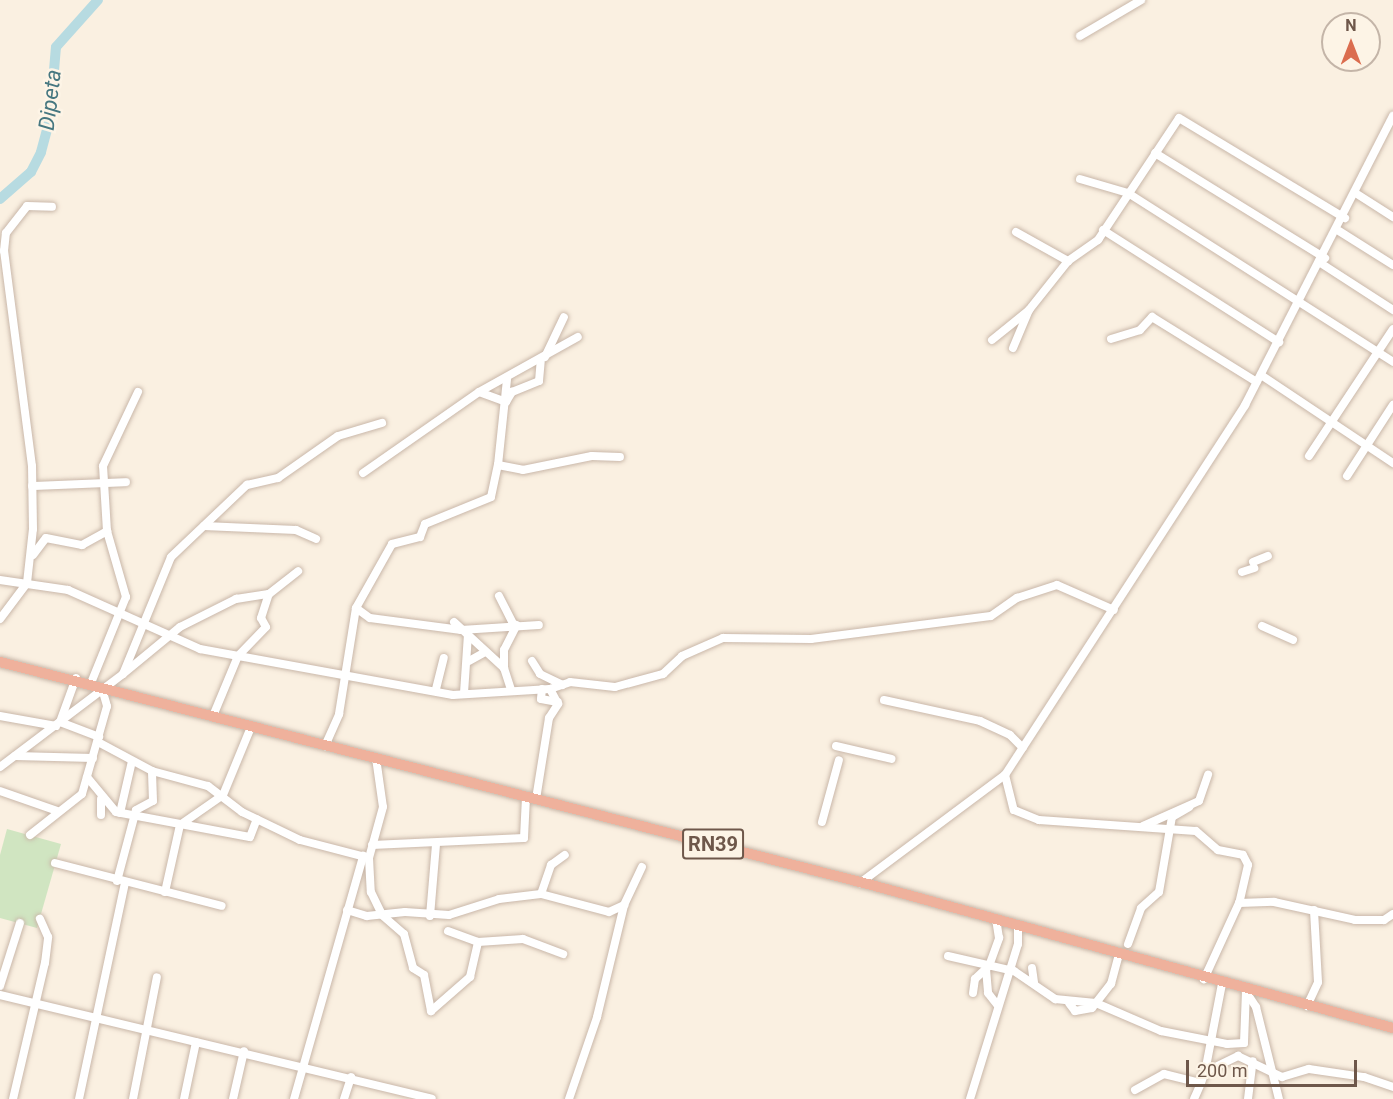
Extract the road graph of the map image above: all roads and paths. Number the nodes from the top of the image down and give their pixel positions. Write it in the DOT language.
graph roads {
  1 [pos="1141,0"];
  2 [pos="1080,36"];
  3 [pos="1393,116"];
  4 [pos="1155,153"];
  5 [pos="1080,179"];
  6 [pos="1128,193"];
  7 [pos="1357,194"];
  8 [pos="52,207"];
  9 [pos="1393,217"];
  10 [pos="1345,218"];
  11 [pos="1103,230"];
  12 [pos="1339,231"];
  13 [pos="1016,232"];
  14 [pos="1068,261"];
  15 [pos="1323,261"];
  16 [pos="1393,265"];
  17 [pos="1302,300"];
  18 [pos="1029,310"];
  19 [pos="1393,310"];
  20 [pos="564,317"];
  21 [pos="1393,329"];
  22 [pos="578,337"];
  23 [pos="1111,339"];
  24 [pos="992,340"];
  25 [pos="1279,342"];
  26 [pos="1013,348"];
  27 [pos="1378,352"];
  28 [pos="543,358"];
  29 [pos="1393,362"];
  30 [pos="507,379"];
  31 [pos="1259,379"];
  32 [pos="479,392"];
  33 [pos="138,393"];
  34 [pos="506,402"];
  35 [pos="1393,405"];
  36 [pos="382,423"];
  37 [pos="1332,423"];
  38 [pos="1366,445"];
  39 [pos="620,456"];
  40 [pos="1309,456"];
  41 [pos="1393,463"];
  42 [pos="498,465"];
  43 [pos="363,473"];
  44 [pos="1347,476"];
  45 [pos="126,482"];
  46 [pos="104,484"];
  47 [pos="32,486"];
  48 [pos="203,526"];
  49 [pos="107,531"];
  50 [pos="316,539"];
  51 [pos="33,555"];
  52 [pos="1268,556"];
  53 [pos="298,571"];
  54 [pos="1242,573"];
  55 [pos="0,580"];
  56 [pos="27,583"];
  57 [pos="269,594"];
  58 [pos="499,596"];
  59 [pos="356,608"];
  60 [pos="1114,610"];
  61 [pos="120,613"];
  62 [pos="0,619"];
  63 [pos="454,622"];
  64 [pos="140,624"];
  65 [pos="515,625"];
  66 [pos="538,625"];
  67 [pos="1262,626"];
  68 [pos="466,629"];
  69 [pos="165,638"];
  70 [pos="1293,640"];
  71 [pos="485,652"];
  72 [pos="238,656"];
  73 [pos="444,658"];
  74 [pos="470,661"];
  75 [pos="532,661"];
  76 [pos="0,662"];
  77 [pos="504,668"];
  78 [pos="123,674"];
  79 [pos="540,674"];
  80 [pos="76,678"];
  81 [pos="344,678"];
  82 [pos="92,683"];
  83 [pos="563,685"];
  84 [pos="102,687"];
  85 [pos="436,689"];
  86 [pos="546,689"];
  87 [pos="511,690"];
  88 [pos="522,690"];
  89 [pos="464,693"];
  90 [pos="884,700"];
  91 [pos="558,702"];
  92 [pos="0,716"];
  93 [pos="213,717"];
  94 [pos="58,724"];
  95 [pos="251,727"];
  96 [pos="98,740"];
  97 [pos="325,746"];
  98 [pos="836,746"];
  99 [pos="1023,748"];
  100 [pos="15,756"];
  101 [pos="93,758"];
  102 [pos="376,758"];
  103 [pos="892,759"];
  104 [pos="132,760"];
  105 [pos="839,760"];
  106 [pos="0,767"];
  107 [pos="152,771"];
  108 [pos="1005,775"];
  109 [pos="1208,775"];
  110 [pos="87,777"];
  111 [pos="0,791"];
  112 [pos="223,795"];
  113 [pos="531,798"];
  114 [pos="101,799"];
  115 [pos="1189,807"];
  116 [pos="57,811"];
  117 [pos="120,813"];
  118 [pos="100,815"];
  119 [pos="134,815"];
  120 [pos="257,819"];
  121 [pos="822,822"];
  122 [pos="180,825"];
  123 [pos="1143,826"];
  124 [pos="1167,828"];
  125 [pos="30,835"];
  126 [pos="436,844"];
  127 [pos="372,845"];
  128 [pos="566,855"];
  129 [pos="366,857"];
  130 [pos="55,862"];
  131 [pos="642,867"];
  132 [pos="121,882"];
  133 [pos="860,883"];
  134 [pos="165,892"];
  135 [pos="541,894"];
  136 [pos="1239,903"];
  137 [pos="624,905"];
  138 [pos="222,906"];
  139 [pos="347,910"];
  140 [pos="1314,910"];
  141 [pos="1393,914"];
  142 [pos="382,915"];
  143 [pos="430,916"];
  144 [pos="40,920"];
  145 [pos="996,920"];
  146 [pos="20,923"];
  147 [pos="1018,927"];
  148 [pos="448,931"];
  149 [pos="478,942"];
  150 [pos="1128,944"];
  151 [pos="563,954"];
  152 [pos="1119,955"];
  153 [pos="948,956"];
  154 [pos="1032,968"];
  155 [pos="985,970"];
  156 [pos="1007,972"];
  157 [pos="157,977"];
  158 [pos="1204,979"];
  159 [pos="1034,983"];
  160 [pos="1222,984"];
  161 [pos="0,986"];
  162 [pos="1243,990"];
  163 [pos="973,993"];
  164 [pos="0,995"];
  165 [pos="1096,1003"];
  166 [pos="36,1005"];
  167 [pos="998,1006"];
  168 [pos="1307,1006"];
  169 [pos="97,1020"];
  170 [pos="1393,1028"];
  171 [pos="147,1031"];
  172 [pos="1212,1037"];
  173 [pos="196,1042"];
  174 [pos="244,1051"];
  175 [pos="1253,1060"];
  176 [pos="304,1065"];
  177 [pos="1273,1070"];
  178 [pos="1205,1072"];
  179 [pos="351,1077"];
  180 [pos="1201,1083"];
  181 [pos="1393,1088"];
  182 [pos="1136,1090"];
  183 [pos="13,1099"];
  184 [pos="79,1099"];
  185 [pos="133,1099"];
  186 [pos="184,1099"];
  187 [pos="233,1099"];
  188 [pos="294,1099"];
  189 [pos="344,1099"];
  190 [pos="432,1099"];
  191 [pos="568,1099"];
  192 [pos="970,1099"];
  193 [pos="1194,1099"];
  194 [pos="1248,1099"];
  195 [pos="1279,1099"];
  1 -- 2 [label="street"];
  3 -- 7 [label="street"];
  4 -- 6 [label="street"];
  4 -- 10 [label="street"];
  4 -- 15 [label="street"];
  5 -- 6 [label="street"];
  6 -- 11 [label="street"];
  6 -- 17 [label="street"];
  7 -- 9 [label="street"];
  7 -- 10 [label="street"];
  8 -- 47 [label="street"];
  10 -- 12 [label="street"];
  11 -- 14 [label="street"];
  11 -- 25 [label="street"];
  12 -- 15 [label="street"];
  12 -- 16 [label="street"];
  13 -- 14 [label="street"];
  14 -- 18 [label="street"];
  15 -- 17 [label="street"];
  15 -- 19 [label="street"];
  17 -- 25 [label="street"];
  17 -- 27 [label="street"];
  18 -- 24 [label="street"];
  18 -- 26 [label="street"];
  20 -- 28 [label="street"];
  21 -- 27 [label="street"];
  22 -- 28 [label="street"];
  23 -- 31 [label="street"];
  25 -- 31 [label="street"];
  27 -- 29 [label="street"];
  27 -- 37 [label="street"];
  28 -- 30 [label="street"];
  28 -- 34 [label="street"];
  30 -- 32 [label="street"];
  30 -- 34 [label="street"];
  31 -- 37 [label="street"];
  31 -- 60 [label="street"];
  32 -- 34 [label="street"];
  32 -- 43 [label="street"];
  33 -- 46 [label="street"];
  34 -- 42 [label="street"];
  35 -- 38 [label="street"];
  36 -- 48 [label="street"];
  37 -- 38 [label="street"];
  37 -- 40 [label="street"];
  38 -- 41 [label="street"];
  38 -- 44 [label="street"];
  39 -- 42 [label="street"];
  42 -- 59 [label="street"];
  45 -- 46 [label="street"];
  46 -- 47 [label="street"];
  46 -- 49 [label="street"];
  47 -- 51 [label="street"];
  48 -- 50 [label="street"];
  48 -- 64 [label="street"];
  49 -- 51 [label="street"];
  49 -- 61 [label="street"];
  51 -- 56 [label="street"];
  52 -- 54 [label="street"];
  53 -- 57 [label="street"];
  55 -- 56 [label="street"];
  56 -- 61 [label="street"];
  56 -- 62 [label="street"];
  57 -- 69 [label="street"];
  57 -- 72 [label="street"];
  58 -- 65 [label="street"];
  59 -- 68 [label="street"];
  59 -- 81 [label="street"];
  60 -- 83 [label="street"];
  60 -- 99 [label="street"];
  61 -- 64 [label="street"];
  61 -- 82 [label="street"];
  63 -- 68 [label="street"];
  64 -- 69 [label="street"];
  64 -- 78 [label="street"];
  65 -- 66 [label="street"];
  65 -- 68 [label="street"];
  65 -- 77 [label="street"];
  67 -- 70 [label="street"];
  68 -- 71 [label="street"];
  68 -- 74 [label="street"];
  69 -- 72 [label="street"];
  69 -- 78 [label="street"];
  71 -- 74 [label="street"];
  71 -- 77 [label="street"];
  72 -- 81 [label="street"];
  72 -- 93 [label="street"];
  73 -- 85 [label="street"];
  74 -- 89 [label="street"];
  75 -- 79 [label="street"];
  76 -- 80 [label="highway, RN39"];
  77 -- 87 [label="street"];
  78 -- 84 [label="street"];
  79 -- 83 [label="street"];
  79 -- 88 [label="street"];
  80 -- 82 [label="highway, RN39"];
  80 -- 94 [label="street"];
  81 -- 85 [label="street"];
  81 -- 97 [label="street"];
  82 -- 84 [label="highway, RN39"];
  83 -- 86 [label="street"];
  84 -- 93 [label="highway, RN39"];
  84 -- 94 [label="street"];
  84 -- 96 [label="street"];
  85 -- 89 [label="street"];
  86 -- 88 [label="street"];
  86 -- 91 [label="street"];
  86 -- 91 [label="street"];
  87 -- 88 [label="street"];
  87 -- 89 [label="street"];
  90 -- 99 [label="street"];
  91 -- 113 [label="street"];
  92 -- 94 [label="street"];
  93 -- 95 [label="highway, RN39"];
  94 -- 96 [label="street"];
  94 -- 100 [label="street"];
  95 -- 97 [label="highway, RN39"];
  95 -- 112 [label="street"];
  96 -- 101 [label="street"];
  96 -- 104 [label="street"];
  97 -- 102 [label="highway, RN39"];
  98 -- 103 [label="street"];
  99 -- 108 [label="street"];
  100 -- 101 [label="street"];
  100 -- 106 [label="street"];
  101 -- 110 [label="street"];
  102 -- 113 [label="highway, RN39"];
  102 -- 127 [label="street"];
  104 -- 107 [label="street"];
  104 -- 117 [label="street"];
  105 -- 121 [label="street"];
  107 -- 112 [label="street"];
  107 -- 119 [label="street"];
  108 -- 123 [label="street"];
  108 -- 133 [label="street"];
  109 -- 115 [label="street"];
  110 -- 114 [label="street"];
  110 -- 116 [label="street"];
  111 -- 116 [label="street"];
  112 -- 120 [label="street"];
  112 -- 122 [label="street"];
  113 -- 126 [label="street"];
  113 -- 133 [label="highway, RN39"];
  114 -- 117 [label="street"];
  114 -- 118 [label="street"];
  115 -- 123 [label="street"];
  115 -- 124 [label="street"];
  116 -- 125 [label="street"];
  117 -- 119 [label="street"];
  119 -- 122 [label="street"];
  119 -- 132 [label="street"];
  120 -- 122 [label="street"];
  120 -- 129 [label="street"];
  122 -- 134 [label="street"];
  123 -- 124 [label="street"];
  124 -- 136 [label="street"];
  124 -- 150 [label="street"];
  126 -- 127 [label="street"];
  126 -- 143 [label="street"];
  127 -- 129 [label="street"];
  128 -- 135 [label="street"];
  129 -- 139 [label="street"];
  129 -- 142 [label="street"];
  130 -- 132 [label="street"];
  131 -- 137 [label="street"];
  132 -- 134 [label="street"];
  132 -- 169 [label="street"];
  133 -- 145 [label="highway, RN39"];
  134 -- 138 [label="street"];
  135 -- 137 [label="street"];
  135 -- 143 [label="street"];
  136 -- 140 [label="street"];
  136 -- 158 [label="street"];
  137 -- 191 [label="street"];
  139 -- 142 [label="street"];
  139 -- 176 [label="street"];
  140 -- 141 [label="street"];
  140 -- 168 [label="street"];
  142 -- 143 [label="street"];
  142 -- 149 [label="street"];
  144 -- 166 [label="street"];
  145 -- 147 [label="highway, RN39"];
  145 -- 155 [label="street"];
  146 -- 161 [label="street"];
  147 -- 152 [label="highway, RN39"];
  147 -- 156 [label="street"];
  148 -- 149 [label="street"];
  149 -- 151 [label="street"];
  152 -- 158 [label="highway, RN39"];
  152 -- 165 [label="street"];
  153 -- 155 [label="street"];
  154 -- 159 [label="street"];
  155 -- 156 [label="street"];
  155 -- 163 [label="street"];
  155 -- 167 [label="street"];
  156 -- 159 [label="street"];
  156 -- 167 [label="street"];
  157 -- 171 [label="street"];
  158 -- 160 [label="highway, RN39"];
  159 -- 165 [label="street"];
  160 -- 162 [label="highway, RN39"];
  160 -- 172 [label="street"];
  162 -- 168 [label="highway, RN39"];
  162 -- 172 [label="street"];
  162 -- 177 [label="street"];
  164 -- 166 [label="street"];
  165 -- 172 [label="street"];
  166 -- 169 [label="street"];
  166 -- 183 [label="street"];
  167 -- 192 [label="street"];
  168 -- 170 [label="highway, RN39"];
  169 -- 171 [label="street"];
  169 -- 184 [label="street"];
  171 -- 173 [label="street"];
  171 -- 185 [label="street"];
  172 -- 178 [label="street"];
  173 -- 174 [label="street"];
  173 -- 186 [label="street"];
  174 -- 176 [label="street"];
  174 -- 187 [label="street"];
  175 -- 177 [label="street"];
  175 -- 178 [label="street"];
  175 -- 194 [label="street"];
  176 -- 179 [label="street"];
  176 -- 188 [label="street"];
  177 -- 181 [label="street"];
  177 -- 195 [label="street"];
  178 -- 180 [label="street"];
  179 -- 189 [label="street"];
  179 -- 190 [label="street"];
  180 -- 182 [label="street"];
  180 -- 193 [label="street"];
}
